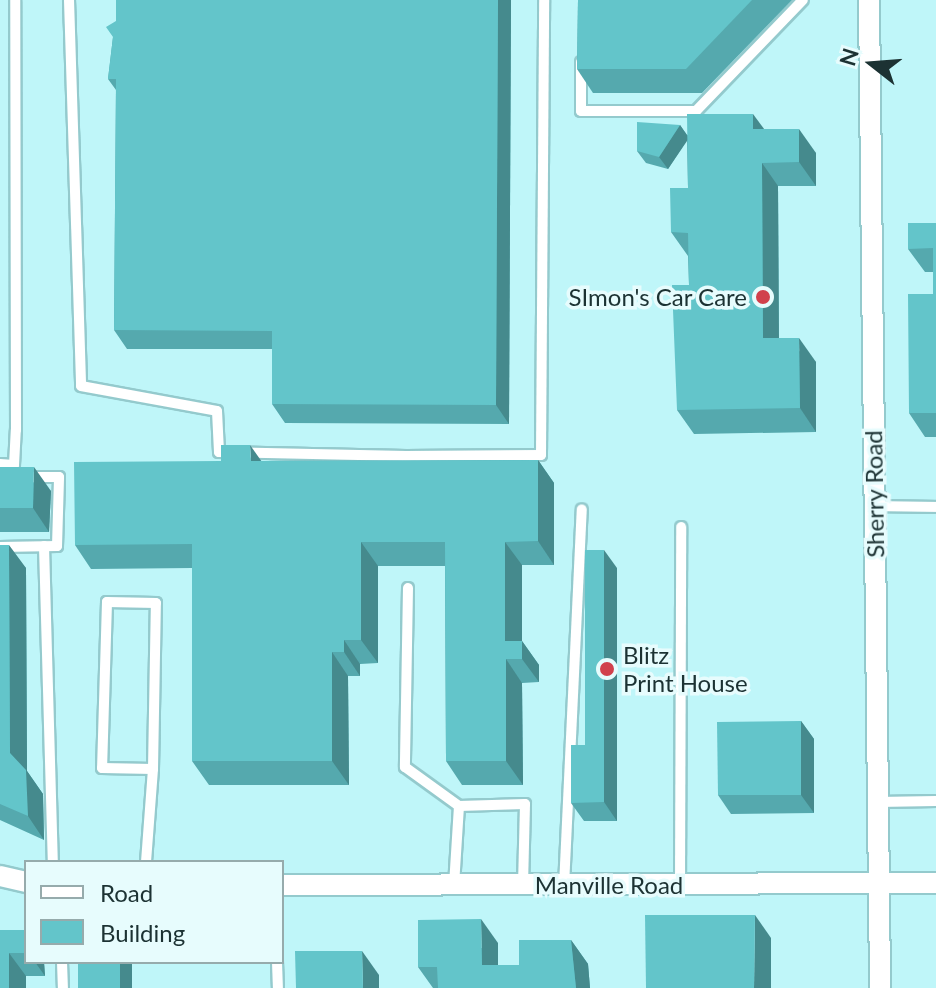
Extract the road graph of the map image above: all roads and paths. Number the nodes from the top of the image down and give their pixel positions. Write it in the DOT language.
graph roads {
  1 [pos="15,0"];
  2 [pos="69,0"];
  3 [pos="544,0"];
  4 [pos="803,0"];
  5 [pos="869,0"];
  6 [pos="582,48"];
  7 [pos="0,464"];
  8 [pos="0,477"];
  9 [pos="875,506"];
  10 [pos="936,507"];
  11 [pos="582,509"];
  12 [pos="681,527"];
  13 [pos="44,546"];
  14 [pos="0,547"];
  15 [pos="408,588"];
  16 [pos="153,769"];
  17 [pos="936,801"];
  18 [pos="878,802"];
  19 [pos="459,806"];
  20 [pos="53,860"];
  21 [pos="146,860"];
  22 [pos="0,876"];
  23 [pos="24,882"];
  24 [pos="879,883"];
  25 [pos="936,883"];
  26 [pos="284,885"];
  27 [pos="523,885"];
  28 [pos="680,885"];
  29 [pos="454,886"];
  30 [pos="564,886"];
  31 [pos="62,964"];
  32 [pos="277,964"];
  33 [pos="63,988"];
  34 [pos="278,988"];
  35 [pos="880,988"];
  1 -- 7 [label="lane"];
  2 -- 3 [label="lane"];
  4 -- 6 [label="lane"];
  5 -- 9 [label="street, Sherry Road"];
  8 -- 13 [label="lane"];
  9 -- 10 [label="lane"];
  9 -- 18 [label="street, Sherry Road"];
  11 -- 30 [label="lane"];
  12 -- 28 [label="lane"];
  13 -- 14 [label="lane"];
  13 -- 20 [label="lane"];
  15 -- 19 [label="lane"];
  16 -- 16 [label="lane"];
  16 -- 21 [label="lane"];
  17 -- 18 [label="lane"];
  18 -- 24 [label="street, Sherry Road"];
  19 -- 27 [label="lane"];
  19 -- 29 [label="lane"];
  22 -- 23 [label="street"];
  24 -- 25 [label="street, Manville Road"];
  24 -- 28 [label="street, Manville Road"];
  24 -- 35 [label="street, Sherry Road"];
  26 -- 29 [label="street, Manville Road"];
  27 -- 29 [label="street, Manville Road"];
  27 -- 30 [label="street, Manville Road"];
  28 -- 30 [label="street, Manville Road"];
  31 -- 33 [label="lane"];
  32 -- 34 [label="lane"];
}
